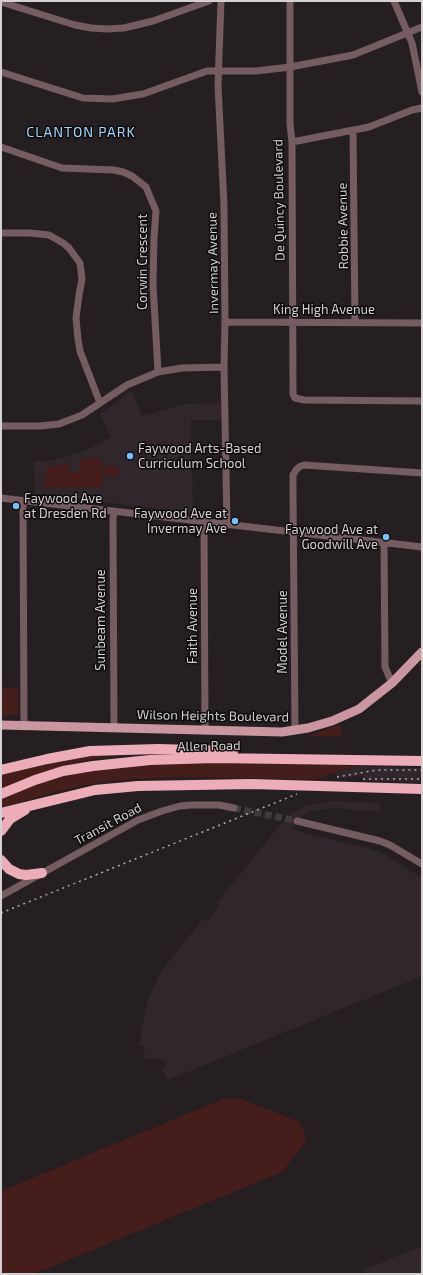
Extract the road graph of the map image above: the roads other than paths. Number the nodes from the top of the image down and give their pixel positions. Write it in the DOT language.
graph roads {
  1 [pos="209,1"];
  2 [pos="221,1"];
  3 [pos="290,1"];
  4 [pos="394,1"];
  5 [pos="1,2"];
  6 [pos="422,27"];
  7 [pos="408,33"];
  8 [pos="290,67"];
  9 [pos="218,71"];
  10 [pos="1,72"];
  11 [pos="422,92"];
  12 [pos="422,108"];
  13 [pos="353,130"];
  14 [pos="292,142"];
  15 [pos="1,147"];
  16 [pos="1,233"];
  17 [pos="225,322"];
  18 [pos="292,322"];
  19 [pos="356,322"];
  20 [pos="422,323"];
  21 [pos="224,367"];
  22 [pos="158,372"];
  23 [pos="422,401"];
  24 [pos="100,403"];
  25 [pos="1,426"];
  26 [pos="422,473"];
  27 [pos="1,498"];
  28 [pos="23,501"];
  29 [pos="114,512"];
  30 [pos="204,522"];
  31 [pos="227,525"];
  32 [pos="294,533"];
  33 [pos="384,543"];
  34 [pos="422,547"];
  35 [pos="422,652"];
  36 [pos="392,683"];
  37 [pos="1,725"];
  38 [pos="24,725"];
  39 [pos="114,728"];
  40 [pos="295,730"];
  41 [pos="206,731"];
  42 [pos="323,759"];
  43 [pos="422,761"];
  44 [pos="1,770"];
  45 [pos="422,789"];
  46 [pos="1,794"];
  47 [pos="36,803"];
  48 [pos="234,808"];
  49 [pos="1,812"];
  50 [pos="297,822"];
  51 [pos="1,831"];
  52 [pos="1,860"];
  53 [pos="421,866"];
  54 [pos="42,873"];
  55 [pos="1,896"];
  1 -- 5 [label="street"];
  2 -- 9 [label="street, Invermay Avenue"];
  3 -- 8 [label="street, De Quincy Boulevard"];
  4 -- 7 [label="street"];
  6 -- 7 [label="street"];
  7 -- 8 [label="street"];
  7 -- 11 [label="street"];
  8 -- 9 [label="street"];
  8 -- 14 [label="street, De Quincy Boulevard"];
  9 -- 10 [label="street"];
  9 -- 17 [label="street, Invermay Avenue"];
  12 -- 13 [label="street"];
  13 -- 14 [label="street"];
  13 -- 19 [label="street, Robbie Avenue"];
  14 -- 18 [label="street, De Quincy Boulevard"];
  15 -- 22 [label="street, Corwin Crescent"];
  16 -- 24 [label="street"];
  17 -- 18 [label="street, King High Avenue"];
  17 -- 21 [label="street, Invermay Avenue"];
  18 -- 19 [label="street, King High Avenue"];
  18 -- 23 [label="street, De Quincy Boulevard"];
  19 -- 20 [label="street, King High Avenue"];
  21 -- 22 [label="street"];
  21 -- 31 [label="street, Invermay Avenue"];
  22 -- 24 [label="street"];
  24 -- 25 [label="street"];
  26 -- 32 [label="street, Model Avenue"];
  27 -- 28 [label="street"];
  28 -- 29 [label="street"];
  28 -- 38 [label="street"];
  29 -- 30 [label="street"];
  29 -- 39 [label="street, Sunbeam Avenue"];
  30 -- 31 [label="street"];
  30 -- 41 [label="street, Faith Avenue"];
  31 -- 32 [label="street"];
  32 -- 33 [label="street"];
  32 -- 40 [label="street, Model Avenue"];
  33 -- 34 [label="street"];
  33 -- 36 [label="street"];
  35 -- 36 [label="main road, Wilson Heights Boulevard"];
  36 -- 40 [label="main road, Wilson Heights Boulevard"];
  37 -- 38 [label="main road, Wilson Heights Boulevard"];
  38 -- 39 [label="main road, Wilson Heights Boulevard"];
  39 -- 41 [label="main road, Wilson Heights Boulevard"];
  40 -- 41 [label="main road, Wilson Heights Boulevard"];
  42 -- 43 [label="highway, Allen Road"];
  42 -- 44 [label="highway"];
  42 -- 46 [label="highway, Allen Road"];
  45 -- 47 [label="highway"];
  47 -- 49 [label="highway"];
  47 -- 51 [label="highway"];
  48 -- 54 [label="street, Transit Road"];
  50 -- 53 [label="street"];
  52 -- 54 [label="highway"];
  54 -- 55 [label="street, Transit Road"];
}
